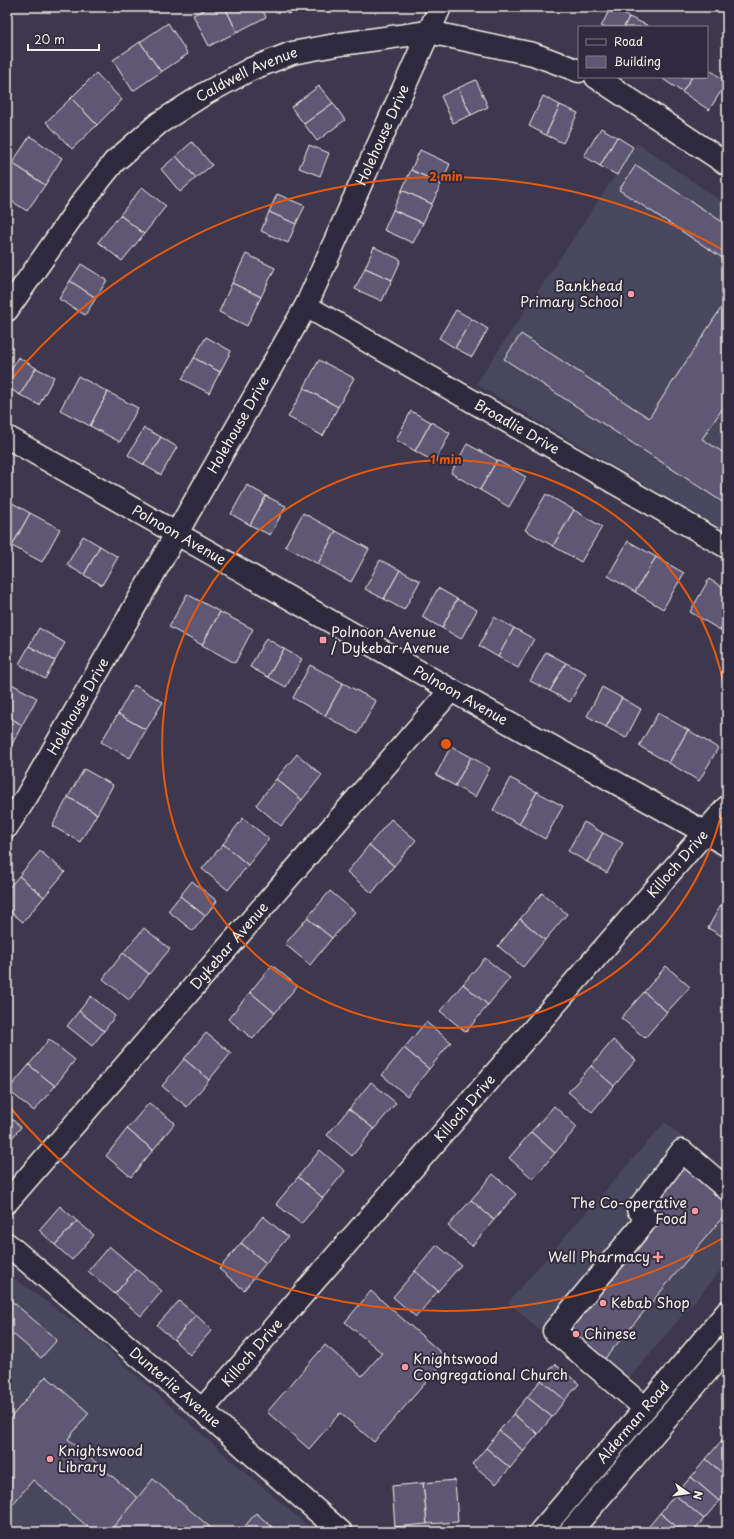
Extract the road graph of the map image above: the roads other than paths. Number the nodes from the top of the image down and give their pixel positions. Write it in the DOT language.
graph roads {
  1 [pos="440,7"];
  2 [pos="429,32"];
  3 [pos="578,70"];
  4 [pos="598,78"];
  5 [pos="727,164"];
  6 [pos="306,306"];
  7 [pos="7,310"];
  8 [pos="7,437"];
  9 [pos="177,533"];
  10 [pos="727,547"];
  11 [pos="451,690"];
  12 [pos="727,807"];
  13 [pos="7,827"];
  14 [pos="704,832"];
  15 [pos="727,845"];
  16 [pos="727,1189"];
  17 [pos="7,1202"];
  18 [pos="7,1244"];
  19 [pos="727,1312"];
  20 [pos="727,1348"];
  21 [pos="645,1408"];
  22 [pos="202,1410"];
  23 [pos="341,1532"];
  24 [pos="540,1532"];
  25 [pos="570,1532"];
  1 -- 2 [label="street, Holehouse Drive"];
  2 -- 3 [label="street, Caldwell Avenue"];
  2 -- 6 [label="street, Holehouse Drive"];
  2 -- 7 [label="street, Caldwell Avenue"];
  4 -- 5 [label="street"];
  6 -- 9 [label="street, Holehouse Drive"];
  6 -- 10 [label="street, Broadlie Drive"];
  8 -- 9 [label="street, Polnoon Avenue"];
  9 -- 11 [label="street, Polnoon Avenue"];
  9 -- 13 [label="street, Holehouse Drive"];
  11 -- 14 [label="street, Polnoon Avenue"];
  11 -- 17 [label="street, Dykebar Avenue"];
  12 -- 14 [label="street, Killoch Drive"];
  14 -- 15 [label="street, Polnoon Avenue"];
  14 -- 22 [label="street, Killoch Drive"];
  16 -- 21 [label="street"];
  18 -- 22 [label="street, Dunterlie Avenue"];
  19 -- 21 [label="street, Alderman Road"];
  20 -- 25 [label="street, Alderman Road"];
  21 -- 24 [label="street, Alderman Road"];
  22 -- 23 [label="street, Dunterlie Avenue"];
}
